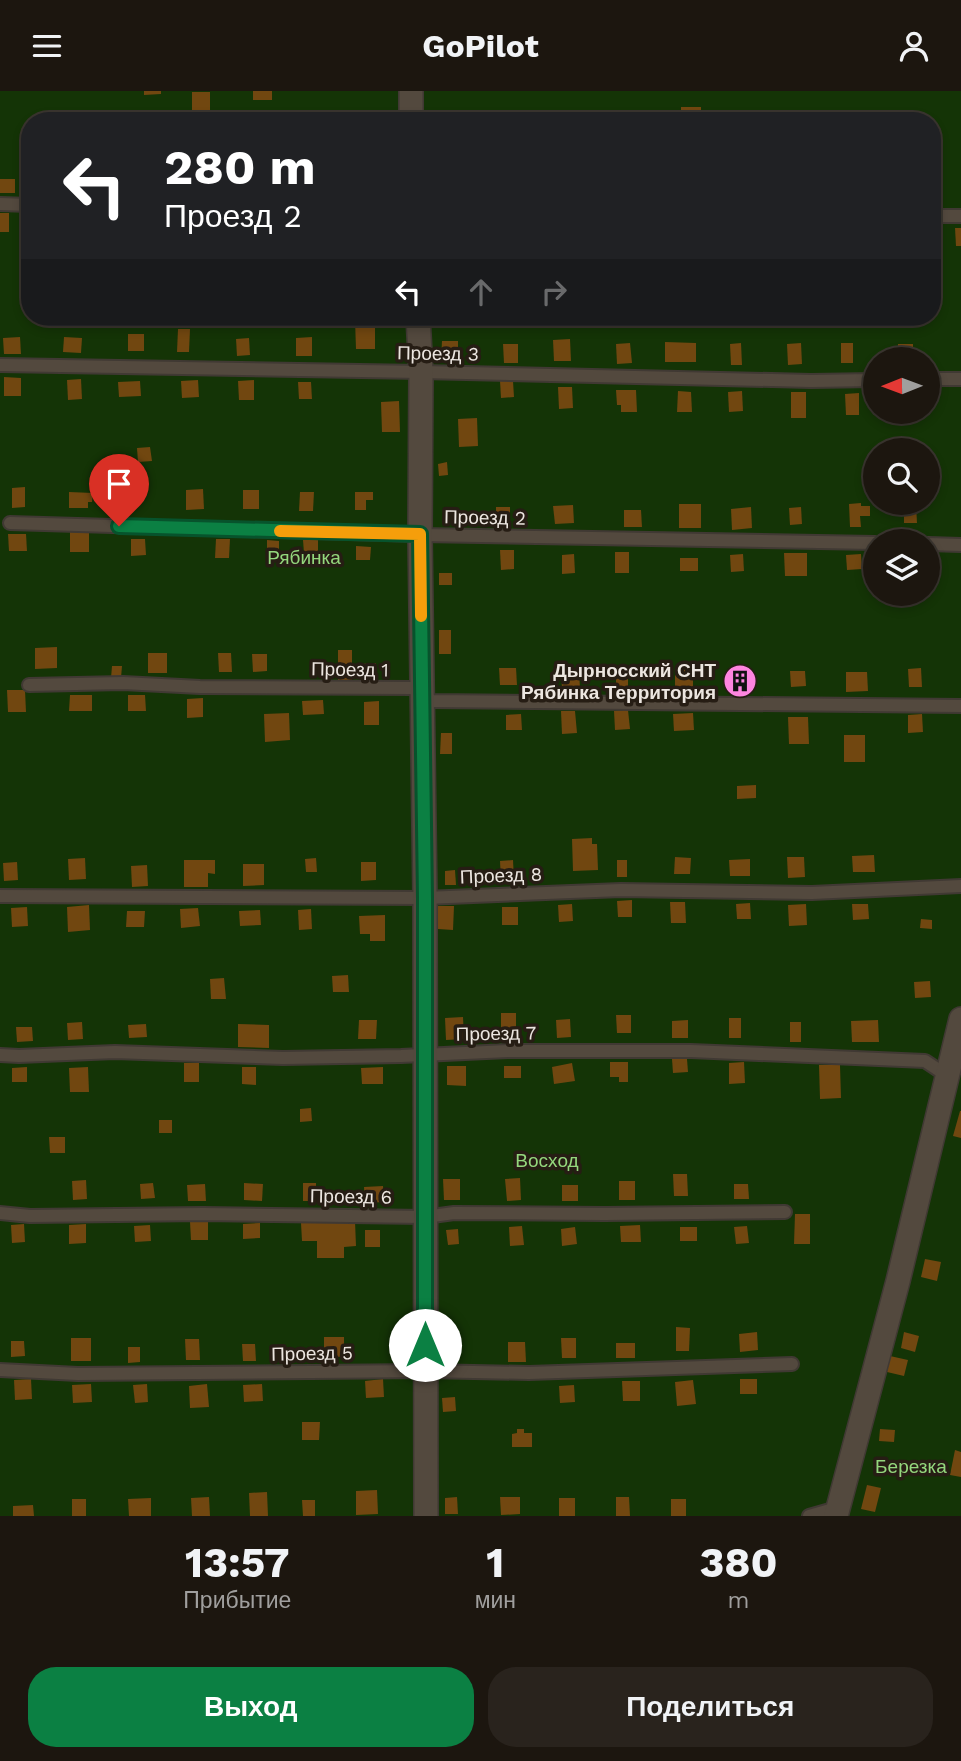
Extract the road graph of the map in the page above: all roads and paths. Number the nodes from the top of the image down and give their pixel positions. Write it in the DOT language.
graph roads {
  1 [pos="411,91"];
  2 [pos="411,112"];
  3 [pos="0,204"];
  4 [pos="21,205"];
  5 [pos="941,216"];
  6 [pos="961,216"];
  7 [pos="418,326"];
  8 [pos="0,365"];
  9 [pos="421,372"];
  10 [pos="940,379"];
  11 [pos="961,379"];
  12 [pos="863,380"];
  13 [pos="10,523"];
  14 [pos="420,534"];
  15 [pos="863,543"];
  16 [pos="940,544"];
  17 [pos="961,545"];
  18 [pos="29,685"];
  19 [pos="423,695"];
  20 [pos="961,706"];
  21 [pos="961,887"];
  22 [pos="0,896"];
  23 [pos="425,898"];
  24 [pos="961,1019"];
  25 [pos="0,1055"];
  26 [pos="425,1055"];
  27 [pos="946,1075"];
  28 [pos="785,1212"];
  29 [pos="0,1213"];
  30 [pos="425,1217"];
  31 [pos="792,1364"];
  32 [pos="0,1370"];
  33 [pos="425,1371"];
  34 [pos="836,1512"];
  35 [pos="426,1516"];
  36 [pos="809,1516"];
  1 -- 2 [label="street"];
  3 -- 4 [label="lane"];
  5 -- 6 [label="lane"];
  7 -- 9 [label="street"];
  8 -- 9 [label="lane, Проезд 3"];
  9 -- 12 [label="lane, Проезд 3"];
  9 -- 14 [label="street"];
  10 -- 11 [label="lane"];
  13 -- 14 [label="lane, Проезд 2"];
  14 -- 15 [label="lane, Проезд 2"];
  14 -- 19 [label="street"];
  16 -- 17 [label="lane"];
  18 -- 19 [label="lane, Проезд 1"];
  19 -- 20 [label="lane, Проезд 1"];
  19 -- 23 [label="street"];
  21 -- 23 [label="lane, Проезд 8"];
  22 -- 23 [label="lane, Проезд 8"];
  23 -- 26 [label="street"];
  24 -- 27 [label="street"];
  25 -- 26 [label="lane, Проезд 7"];
  26 -- 27 [label="lane, Проезд 7"];
  26 -- 30 [label="street"];
  27 -- 34 [label="street"];
  28 -- 30 [label="lane, Проезд 6"];
  29 -- 30 [label="lane, Проезд 6"];
  30 -- 33 [label="street"];
  31 -- 33 [label="lane, Проезд 5"];
  32 -- 33 [label="lane, Проезд 5"];
  33 -- 35 [label="street"];
  34 -- 36 [label="lane"];
}
